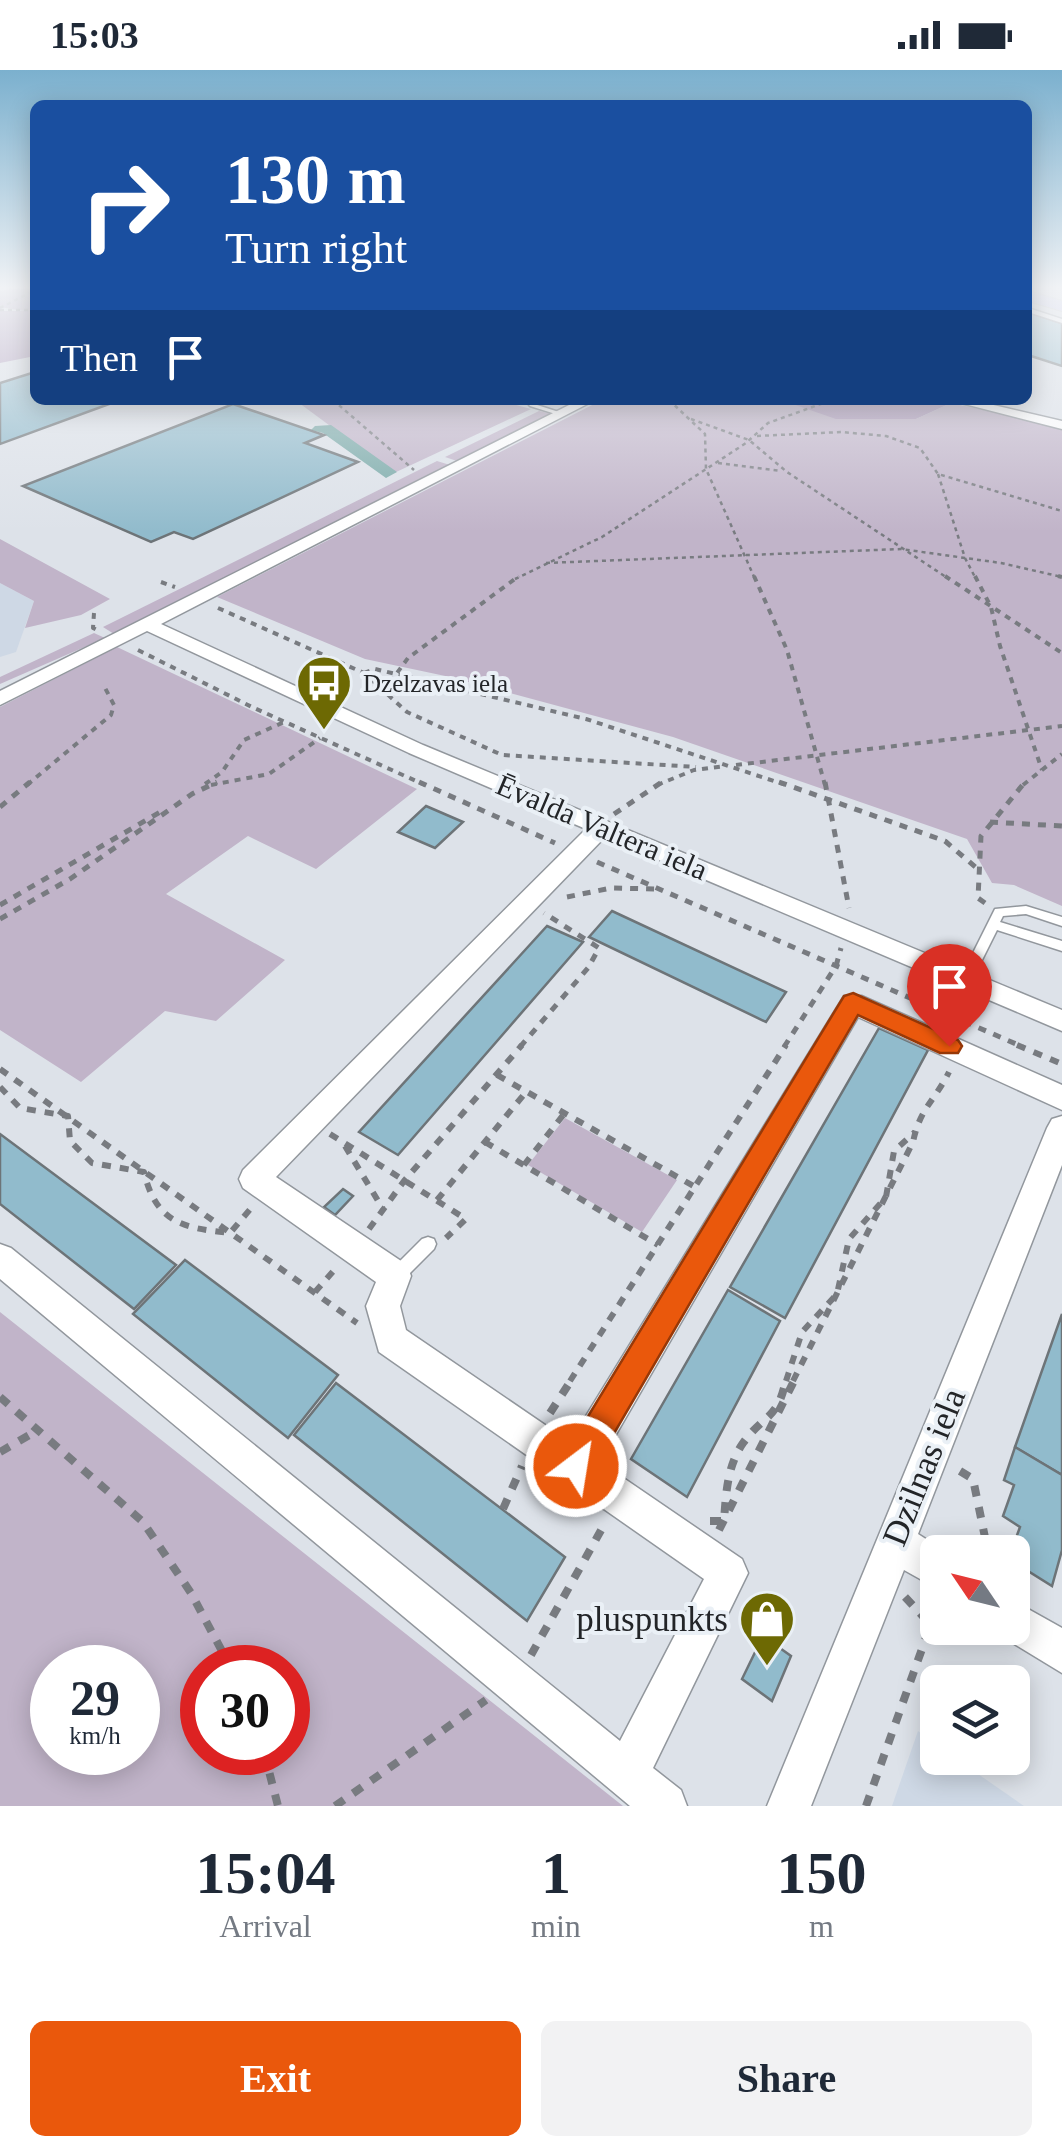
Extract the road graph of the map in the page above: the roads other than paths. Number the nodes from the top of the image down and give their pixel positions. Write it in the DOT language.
graph roads {
  1 [pos="532,405"];
  2 [pos="579,405"];
  3 [pos="977,405"];
  4 [pos="562,414"];
  5 [pos="1062,424"];
  6 [pos="146,624"];
  7 [pos="0,699"];
  8 [pos="602,827"];
  9 [pos="996,918"];
  10 [pos="1062,922"];
  11 [pos="1062,946"];
  12 [pos="966,979"];
  13 [pos="1062,1021"];
  14 [pos="1062,1098"];
  15 [pos="1062,1128"];
  16 [pos="428,1244"];
  17 [pos="0,1259"];
  18 [pos="395,1276"];
  19 [pos="576,1466"];
  20 [pos="894,1542"];
  21 [pos="920,1559"];
  22 [pos="1030,1632"];
  23 [pos="1062,1652"];
  24 [pos="627,1773"];
  25 [pos="665,1806"];
  26 [pos="789,1806"];
  1 -- 4 [label="lane"];
  2 -- 4 [label="street"];
  3 -- 5 [label="street"];
  4 -- 6 [label="street"];
  6 -- 7 [label="street"];
  6 -- 8 [label="street, Ēvalda Valtera iela"];
  8 -- 12 [label="street, Ēvalda Valtera iela"];
  8 -- 18 [label="street"];
  9 -- 10 [label="lane"];
  9 -- 11 [label="lane"];
  9 -- 12 [label="lane"];
  12 -- 13 [label="street, Ēvalda Valtera iela"];
  14 -- 19 [label="street"];
  15 -- 20 [label="street, Dzilnas iela"];
  16 -- 18 [label="lane"];
  17 -- 24 [label="street"];
  18 -- 19 [label="street"];
  19 -- 24 [label="street"];
  20 -- 21 [label="street"];
  20 -- 26 [label="street, Dzilnas iela"];
  22 -- 23 [label="street"];
  24 -- 25 [label="street"];
}
